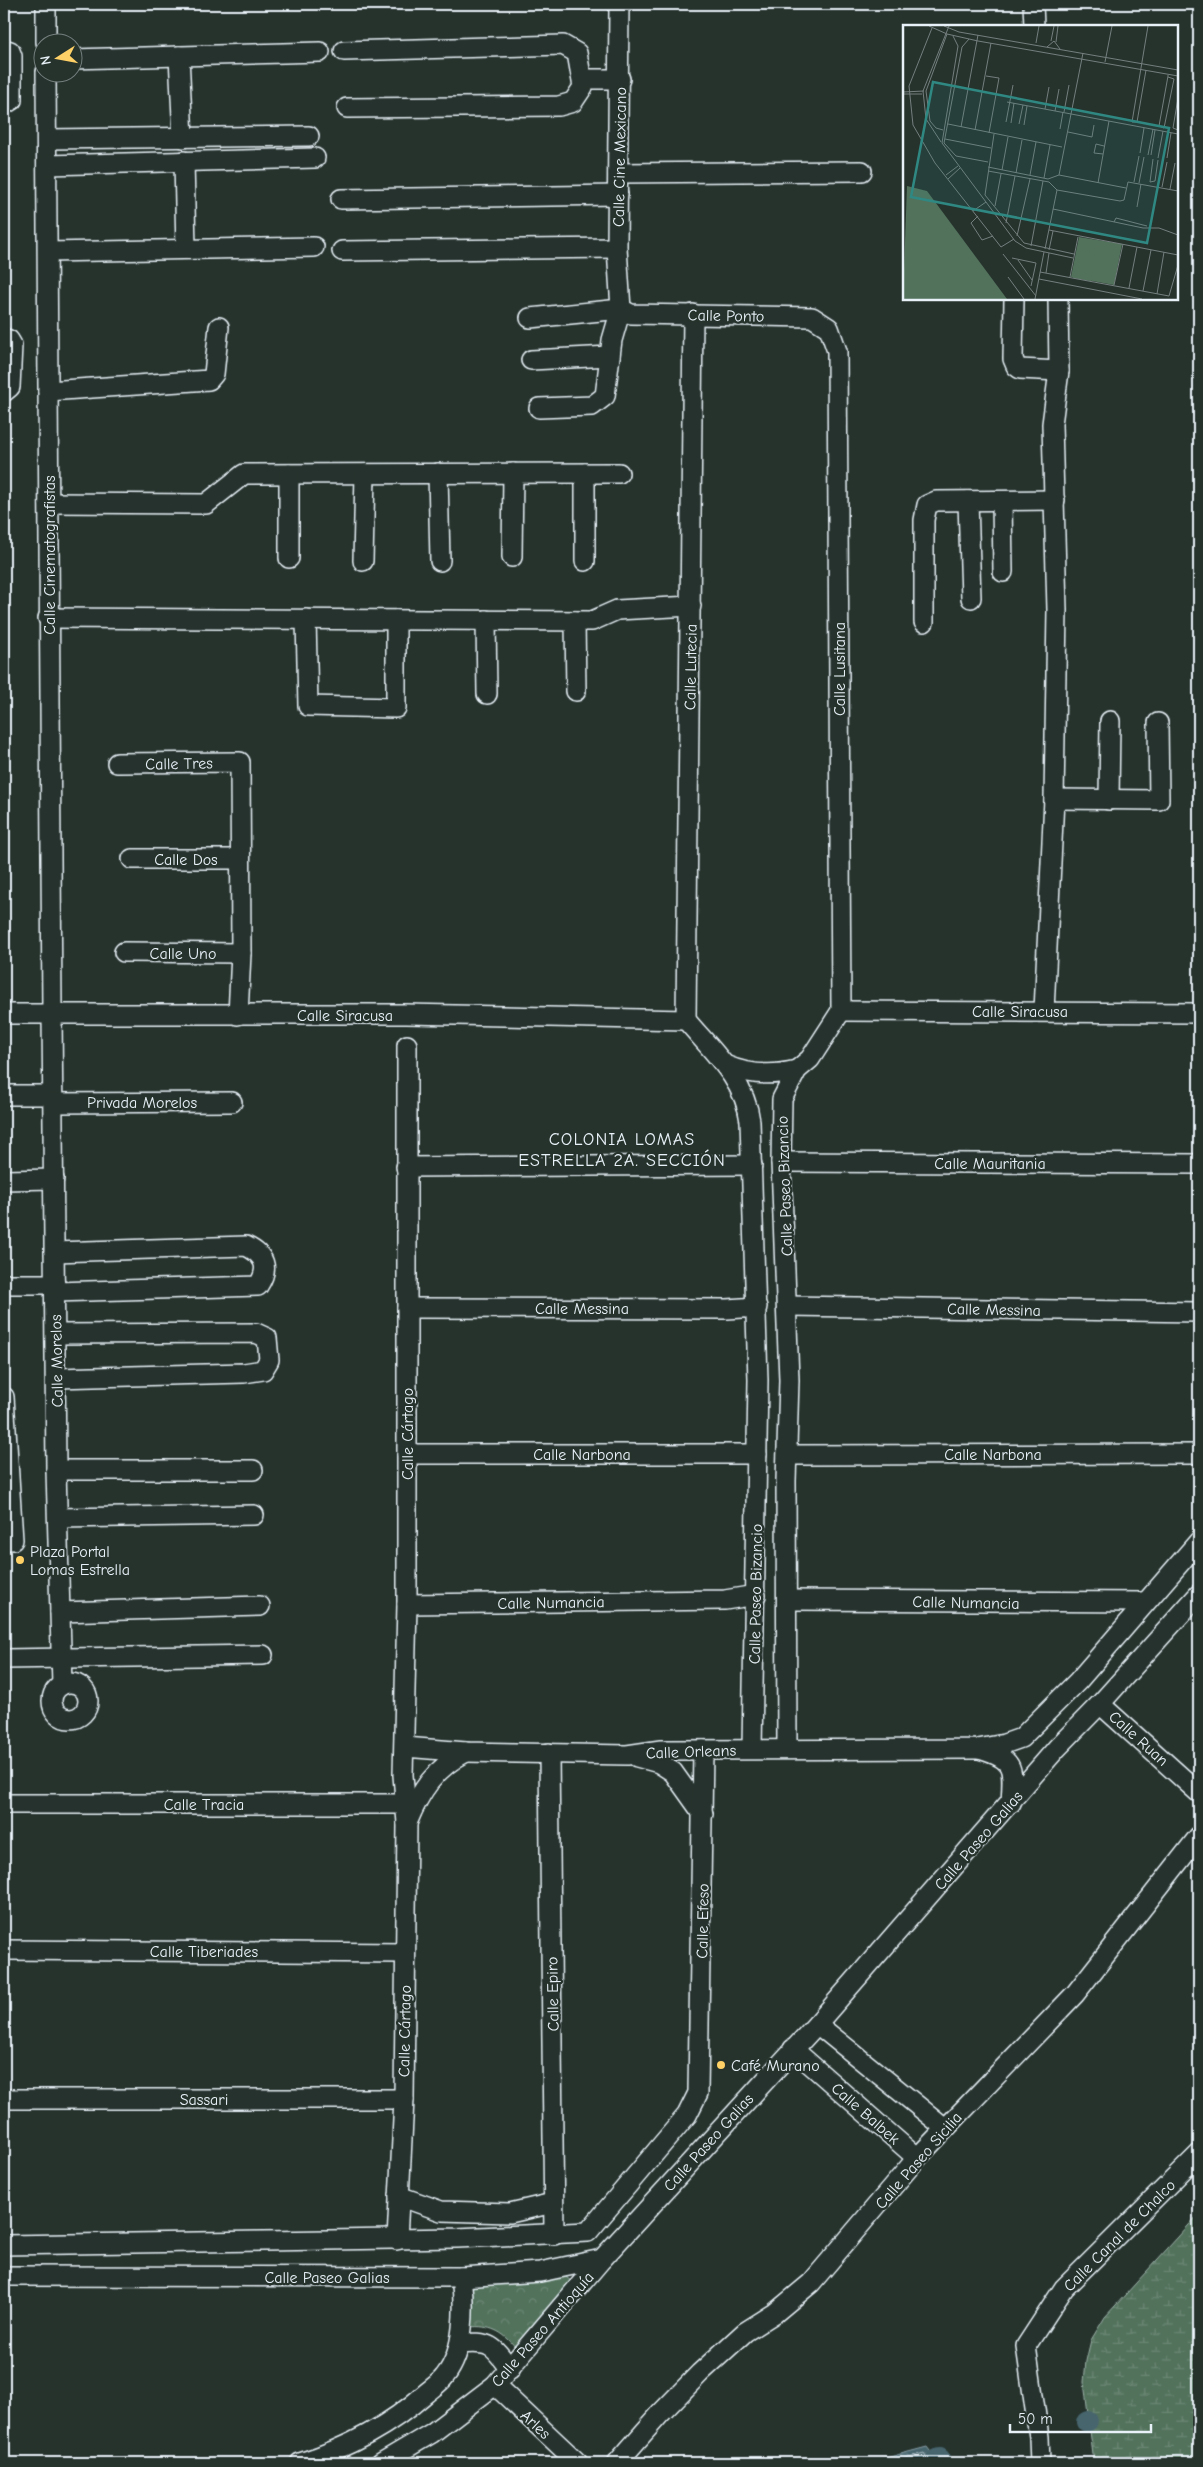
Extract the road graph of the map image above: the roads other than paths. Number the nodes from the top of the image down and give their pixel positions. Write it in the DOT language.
graph roads {
  1 [pos="46,4"];
  2 [pos="619,4"];
  3 [pos="1033,4"];
  4 [pos="1034,25"];
  5 [pos="46,32"];
  6 [pos="4,49"];
  7 [pos="344,51"];
  8 [pos="320,52"];
  9 [pos="179,56"];
  10 [pos="82,59"];
  11 [pos="582,79"];
  12 [pos="620,79"];
  13 [pos="46,82"];
  14 [pos="4,105"];
  15 [pos="347,108"];
  16 [pos="309,136"];
  17 [pos="183,138"];
  18 [pos="47,139"];
  19 [pos="315,158"];
  20 [pos="184,161"];
  21 [pos="47,165"];
  22 [pos="862,171"];
  23 [pos="618,173"];
  24 [pos="618,195"];
  25 [pos="341,199"];
  26 [pos="314,247"];
  27 [pos="617,248"];
  28 [pos="186,249"];
  29 [pos="342,251"];
  30 [pos="48,252"];
  31 [pos="1014,300"];
  32 [pos="1058,300"];
  33 [pos="621,309"];
  34 [pos="694,314"];
  35 [pos="530,318"];
  36 [pos="219,327"];
  37 [pos="829,328"];
  38 [pos="4,338"];
  39 [pos="610,356"];
  40 [pos="531,360"];
  41 [pos="1059,371"];
  42 [pos="4,392"];
  43 [pos="48,392"];
  44 [pos="539,408"];
  45 [pos="585,472"];
  46 [pos="619,472"];
  47 [pos="438,473"];
  48 [pos="513,473"];
  49 [pos="289,474"];
  50 [pos="365,474"];
  51 [pos="1002,500"];
  52 [pos="1055,500"];
  53 [pos="968,501"];
  54 [pos="49,503"];
  55 [pos="512,557"];
  56 [pos="289,558"];
  57 [pos="363,561"];
  58 [pos="440,561"];
  59 [pos="585,561"];
  60 [pos="1003,572"];
  61 [pos="971,598"];
  62 [pos="691,606"];
  63 [pos="48,618"];
  64 [pos="306,619"];
  65 [pos="396,620"];
  66 [pos="486,620"];
  67 [pos="575,621"];
  68 [pos="924,622"];
  69 [pos="576,691"];
  70 [pos="487,694"];
  71 [pos="1110,721"];
  72 [pos="1158,723"];
  73 [pos="117,763"];
  74 [pos="1054,799"];
  75 [pos="1110,800"];
  76 [pos="132,859"];
  77 [pos="240,859"];
  78 [pos="124,952"];
  79 [pos="241,953"];
  80 [pos="841,1011"];
  81 [pos="1044,1012"];
  82 [pos="1199,1013"];
  83 [pos="4,1014"];
  84 [pos="52,1014"];
  85 [pos="238,1015"];
  86 [pos="686,1020"];
  87 [pos="52,1038"];
  88 [pos="407,1045"];
  89 [pos="725,1065"];
  90 [pos="797,1070"];
  91 [pos="4,1095"];
  92 [pos="53,1099"];
  93 [pos="232,1102"];
  94 [pos="781,1162"];
  95 [pos="1199,1164"];
  96 [pos="752,1165"];
  97 [pos="406,1167"];
  98 [pos="54,1179"];
  99 [pos="4,1180"];
  100 [pos="54,1252"];
  101 [pos="4,1284"];
  102 [pos="55,1288"];
  103 [pos="788,1306"];
  104 [pos="757,1307"];
  105 [pos="407,1308"];
  106 [pos="1199,1312"];
  107 [pos="56,1334"];
  108 [pos="56,1378"];
  109 [pos="758,1380"];
  110 [pos="789,1380"];
  111 [pos="4,1397"];
  112 [pos="5,1427"];
  113 [pos="407,1454"];
  114 [pos="757,1454"];
  115 [pos="1199,1454"];
  116 [pos="788,1455"];
  117 [pos="56,1470"];
  118 [pos="253,1470"];
  119 [pos="254,1515"];
  120 [pos="58,1518"];
  121 [pos="4,1540"];
  122 [pos="1199,1540"];
  123 [pos="1199,1594"];
  124 [pos="756,1595"];
  125 [pos="788,1600"];
  126 [pos="1144,1602"];
  127 [pos="407,1604"];
  128 [pos="260,1606"];
  129 [pos="60,1612"];
  130 [pos="263,1655"];
  131 [pos="61,1658"];
  132 [pos="4,1659"];
  133 [pos="62,1685"];
  134 [pos="1100,1704"];
  135 [pos="1033,1727"];
  136 [pos="405,1747"];
  137 [pos="1057,1748"];
  138 [pos="752,1749"];
  139 [pos="787,1749"];
  140 [pos="978,1749"];
  141 [pos="703,1750"];
  142 [pos="466,1752"];
  143 [pos="549,1753"];
  144 [pos="626,1755"];
  145 [pos="1199,1793"];
  146 [pos="1011,1803"];
  147 [pos="4,1804"];
  148 [pos="404,1804"];
  149 [pos="703,1814"];
  150 [pos="407,1823"];
  151 [pos="1199,1836"];
  152 [pos="4,1950"];
  153 [pos="405,1953"];
  154 [pos="817,2024"];
  155 [pos="792,2049"];
  156 [pos="698,2093"];
  157 [pos="4,2099"];
  158 [pos="404,2099"];
  159 [pos="944,2128"];
  160 [pos="1199,2154"];
  161 [pos="917,2158"];
  162 [pos="399,2196"];
  163 [pos="553,2203"];
  164 [pos="554,2235"];
  165 [pos="397,2240"];
  166 [pos="4,2245"];
  167 [pos="25,2245"];
  168 [pos="602,2259"];
  169 [pos="25,2275"];
  170 [pos="4,2276"];
  171 [pos="461,2277"];
  172 [pos="460,2344"];
  173 [pos="510,2369"];
  174 [pos="495,2385"];
  175 [pos="300,2463"];
  176 [pos="381,2463"];
  177 [pos="578,2463"];
  178 [pos="617,2463"];
  179 [pos="1040,2463"];
  1 -- 5 [label="street"];
  2 -- 12 [label="street, Calle Cine Mexicano"];
  3 -- 4 [label="street"];
  6 -- 14 [label="street"];
  7 -- 11 [label="street"];
  8 -- 9 [label="street"];
  9 -- 10 [label="street"];
  9 -- 17 [label="street"];
  11 -- 12 [label="street"];
  11 -- 15 [label="street"];
  12 -- 23 [label="street, Calle Cine Mexicano"];
  13 -- 18 [label="street, Calle Cinematografistas"];
  16 -- 17 [label="street"];
  17 -- 18 [label="street"];
  18 -- 21 [label="street, Calle Cinematografistas"];
  19 -- 20 [label="street"];
  20 -- 21 [label="street"];
  20 -- 28 [label="street"];
  21 -- 30 [label="street, Calle Cinematografistas"];
  22 -- 23 [label="street"];
  23 -- 24 [label="street, Calle Cine Mexicano"];
  24 -- 25 [label="street"];
  24 -- 27 [label="street, Calle Cine Mexicano"];
  26 -- 28 [label="street"];
  27 -- 29 [label="street"];
  27 -- 33 [label="street, Calle Cine Mexicano"];
  28 -- 30 [label="street"];
  30 -- 43 [label="street, Calle Cinematografistas"];
  31 -- 41 [label="street"];
  32 -- 41 [label="street"];
  33 -- 34 [label="street, Calle Ponto"];
  33 -- 35 [label="street, Calle Ponto"];
  33 -- 39 [label="street, Calle Cine Mexicano"];
  34 -- 37 [label="street, Calle Ponto"];
  34 -- 62 [label="street, Calle Lutecia"];
  36 -- 43 [label="street"];
  37 -- 80 [label="street, Calle Lusitana"];
  38 -- 42 [label="street"];
  39 -- 40 [label="street"];
  39 -- 44 [label="street, Calle Cine Mexicano"];
  41 -- 52 [label="street"];
  43 -- 54 [label="street, Calle Cinematografistas"];
  45 -- 46 [label="street"];
  45 -- 48 [label="street"];
  45 -- 59 [label="street"];
  47 -- 48 [label="street"];
  47 -- 50 [label="street"];
  47 -- 58 [label="street"];
  48 -- 55 [label="street"];
  49 -- 50 [label="street"];
  49 -- 54 [label="street"];
  49 -- 56 [label="street"];
  50 -- 57 [label="street"];
  51 -- 52 [label="street"];
  51 -- 53 [label="street"];
  51 -- 60 [label="street"];
  52 -- 74 [label="street"];
  53 -- 61 [label="street"];
  53 -- 68 [label="street"];
  54 -- 63 [label="street, Calle Cinematografistas"];
  62 -- 67 [label="street"];
  62 -- 86 [label="street, Calle Lutecia"];
  63 -- 64 [label="street"];
  63 -- 84 [label="street, Calle Cinematografistas"];
  64 -- 65 [label="street"];
  64 -- 65 [label="street"];
  65 -- 66 [label="street"];
  66 -- 67 [label="street"];
  66 -- 70 [label="street"];
  67 -- 69 [label="street"];
  71 -- 75 [label="street"];
  72 -- 75 [label="street"];
  73 -- 77 [label="street, Calle Tres"];
  74 -- 75 [label="street"];
  74 -- 81 [label="street"];
  76 -- 77 [label="street, Calle Dos"];
  77 -- 79 [label="street"];
  78 -- 79 [label="street, Calle Uno"];
  79 -- 85 [label="street"];
  80 -- 81 [label="street, Calle Siracusa"];
  80 -- 90 [label="street, Calle Paseo Bizancio"];
  81 -- 82 [label="street, Calle Siracusa"];
  83 -- 84 [label="street, Calle Siracusa"];
  84 -- 85 [label="street, Calle Siracusa"];
  84 -- 87 [label="street, Calle Cinematografistas"];
  85 -- 86 [label="street, Calle Siracusa"];
  86 -- 89 [label="street, Calle Paseo Bizancio"];
  87 -- 92 [label="street, Calle Morelos"];
  88 -- 97 [label="street, Calle Cártago"];
  89 -- 90 [label="street"];
  89 -- 96 [label="street, Calle Paseo Bizancio"];
  90 -- 94 [label="street, Calle Paseo Bizancio"];
  91 -- 92 [label="street, Privada Morelos"];
  92 -- 93 [label="street, Privada Morelos"];
  92 -- 98 [label="street, Calle Morelos"];
  94 -- 95 [label="street, Calle Mauritania"];
  94 -- 103 [label="street, Calle Paseo Bizancio"];
  96 -- 97 [label="street"];
  96 -- 104 [label="street, Calle Paseo Bizancio"];
  97 -- 105 [label="street, Calle Cártago"];
  98 -- 99 [label="street"];
  98 -- 100 [label="street, Calle Morelos"];
  100 -- 102 [label="street, Calle Morelos"];
  100 -- 102 [label="street"];
  101 -- 102 [label="street"];
  102 -- 107 [label="street, Calle Morelos"];
  103 -- 106 [label="street, Calle Messina"];
  103 -- 110 [label="street, Calle Paseo Bizancio"];
  104 -- 105 [label="street, Calle Messina"];
  104 -- 109 [label="street, Calle Paseo Bizancio"];
  105 -- 113 [label="street, Calle Cártago"];
  107 -- 108 [label="street, Calle Morelos"];
  107 -- 108 [label="street"];
  108 -- 117 [label="street, Calle Morelos"];
  109 -- 110 [label="street"];
  109 -- 114 [label="street, Calle Paseo Bizancio"];
  110 -- 116 [label="street, Calle Paseo Bizancio"];
  111 -- 112 [label="street"];
  112 -- 121 [label="street"];
  113 -- 114 [label="street, Calle Narbona"];
  113 -- 127 [label="street, Calle Cártago"];
  114 -- 124 [label="street, Calle Paseo Bizancio"];
  115 -- 116 [label="street, Calle Narbona"];
  116 -- 125 [label="street, Calle Paseo Bizancio"];
  117 -- 118 [label="street"];
  117 -- 120 [label="street, Calle Morelos"];
  119 -- 120 [label="street"];
  120 -- 129 [label="street, Calle Morelos"];
  122 -- 126 [label="street"];
  123 -- 134 [label="street, Calle Paseo Galias"];
  124 -- 127 [label="street, Calle Numancia"];
  124 -- 138 [label="street, Calle Paseo Bizancio"];
  125 -- 126 [label="street, Calle Numancia"];
  125 -- 139 [label="street, Calle Paseo Bizancio"];
  126 -- 135 [label="street"];
  127 -- 136 [label="street, Calle Cártago"];
  128 -- 129 [label="street"];
  129 -- 131 [label="street, Calle Morelos"];
  130 -- 131 [label="street"];
  131 -- 132 [label="street"];
  131 -- 133 [label="street, Calle Morelos"];
  134 -- 137 [label="street, Calle Paseo Galias"];
  134 -- 145 [label="street, Calle Ruan"];
  135 -- 137 [label="street"];
  135 -- 140 [label="street"];
  136 -- 142 [label="street, Calle Orleans"];
  136 -- 148 [label="street, Calle Cártago"];
  137 -- 146 [label="street, Calle Paseo Galias"];
  138 -- 139 [label="street, Calle Orleans"];
  138 -- 141 [label="street, Calle Orleans"];
  139 -- 140 [label="street, Calle Orleans"];
  140 -- 146 [label="street"];
  141 -- 144 [label="street, Calle Orleans"];
  141 -- 149 [label="street, Calle Efeso"];
  142 -- 143 [label="street, Calle Orleans"];
  142 -- 150 [label="street, Calle Cártago"];
  143 -- 144 [label="street, Calle Orleans"];
  143 -- 163 [label="street, Calle Epiro"];
  144 -- 149 [label="street"];
  146 -- 154 [label="street, Calle Paseo Galias"];
  147 -- 148 [label="street, Calle Tracia"];
  148 -- 150 [label="street, Calle Cártago"];
  149 -- 156 [label="street, Calle Efeso"];
  150 -- 153 [label="street, Calle Cártago"];
  151 -- 159 [label="street, Calle Paseo Sicilia"];
  152 -- 153 [label="street, Calle Tiberiades"];
  153 -- 158 [label="street, Calle Cártago"];
  154 -- 155 [label="street, Calle Paseo Galias"];
  154 -- 159 [label="street"];
  155 -- 161 [label="street, Calle Balbek"];
  155 -- 168 [label="street, Calle Paseo Galias"];
  156 -- 164 [label="street, Calle Paseo Galias"];
  157 -- 158 [label="street, Sassari"];
  158 -- 162 [label="street, Calle Cártago"];
  159 -- 161 [label="street, Calle Paseo Sicilia"];
  160 -- 179 [label="street, Calle Canal de Chalco"];
  161 -- 178 [label="street, Calle Paseo Sicilia"];
  162 -- 163 [label="street"];
  162 -- 165 [label="street, Calle Cártago"];
  163 -- 164 [label="street, Calle Epiro"];
  164 -- 165 [label="street, Calle Paseo Galias"];
  165 -- 167 [label="street, Calle Paseo Galias"];
  166 -- 167 [label="street, Calle Paseo Galias"];
  167 -- 169 [label="street"];
  168 -- 171 [label="street, Calle Paseo Galias"];
  168 -- 173 [label="street, Calle Paseo Antioquía"];
  169 -- 170 [label="street, Calle Paseo Galias"];
  169 -- 171 [label="street, Calle Paseo Galias"];
  171 -- 172 [label="street"];
  172 -- 173 [label="street"];
  172 -- 175 [label="street"];
  173 -- 174 [label="street, Calle Paseo Antioquía"];
  174 -- 176 [label="street, Calle Paseo Antioquía"];
  174 -- 177 [label="street, Arles"];
}
